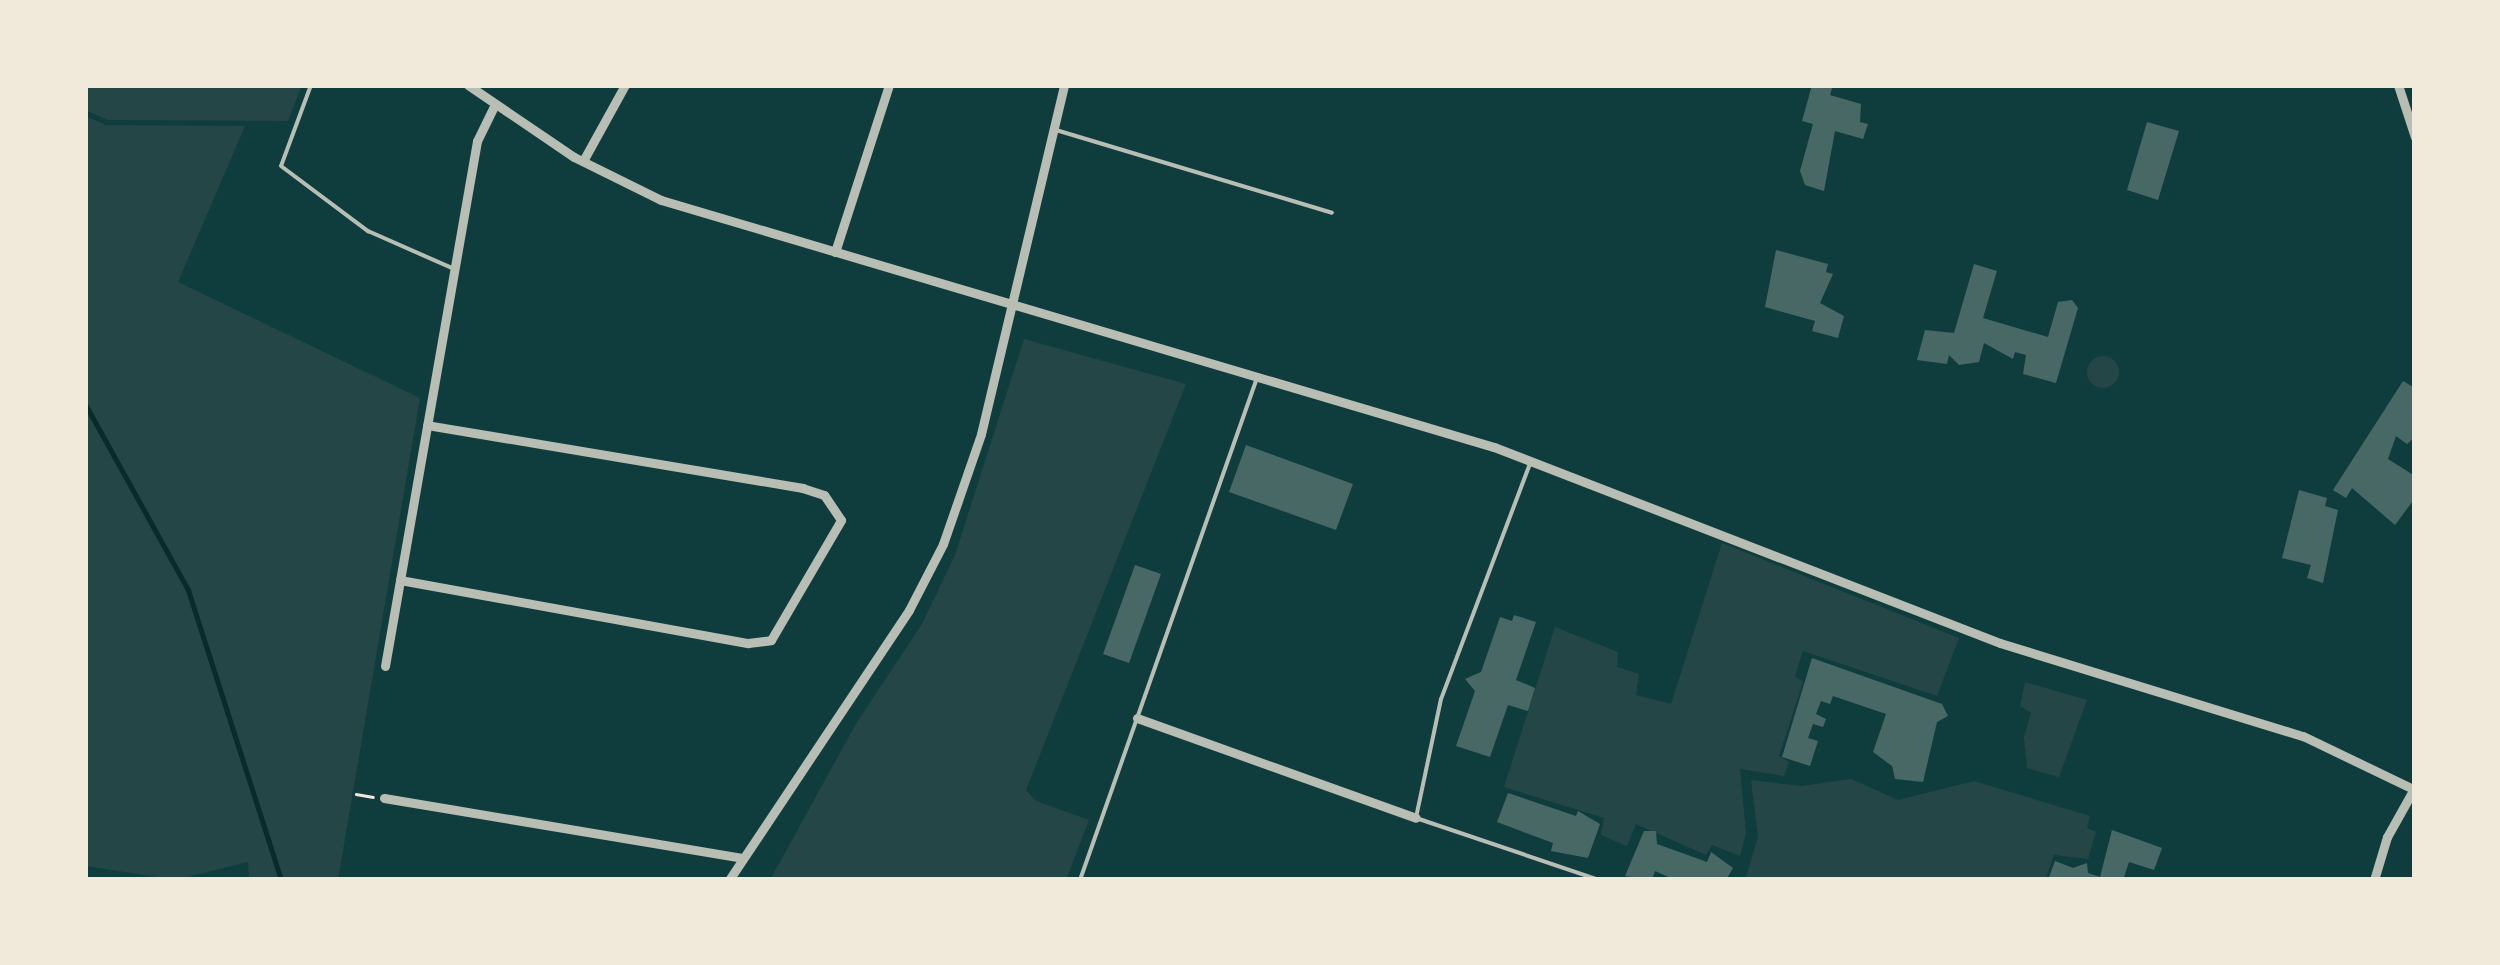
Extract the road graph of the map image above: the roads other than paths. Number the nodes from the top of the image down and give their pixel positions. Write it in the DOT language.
graph roads {
  1 [pos="311,85"];
  2 [pos="468,85"];
  3 [pos="625,85"];
  4 [pos="888,85"];
  5 [pos="1064,85"];
  6 [pos="2398,85"];
  7 [pos="494,106"];
  8 [pos="1051,129"];
  9 [pos="2415,138"];
  10 [pos="583,161"];
  11 [pos="1332,213"];
  12 [pos="835,252"];
  13 [pos="454,269"];
  14 [pos="1012,306"];
  15 [pos="1257,378"];
  16 [pos="427,425"];
  17 [pos="1531,460"];
  18 [pos="400,580"];
  19 [pos="385,666"];
  20 [pos="1137,718"];
  21 [pos="2414,788"];
  22 [pos="384,798"];
  23 [pos="1416,818"];
  24 [pos="742,858"];
  25 [pos="729,880"];
  26 [pos="1080,880"];
  27 [pos="1599,880"];
  28 [pos="2374,880"];
  1 -- 13 [label="lane"];
  2 -- 7 [label="street"];
  3 -- 10 [label="street"];
  4 -- 12 [label="street"];
  5 -- 8 [label="street"];
  6 -- 9 [label="street"];
  7 -- 10 [label="street"];
  7 -- 13 [label="street"];
  8 -- 11 [label="lane"];
  8 -- 14 [label="street"];
  10 -- 12 [label="street"];
  12 -- 14 [label="street"];
  13 -- 16 [label="street"];
  14 -- 15 [label="street"];
  14 -- 24 [label="street"];
  15 -- 17 [label="street"];
  15 -- 20 [label="lane"];
  16 -- 18 [label="street"];
  16 -- 18 [label="street"];
  17 -- 21 [label="street"];
  17 -- 23 [label="lane"];
  18 -- 19 [label="street"];
  20 -- 23 [label="street"];
  20 -- 26 [label="lane"];
  21 -- 28 [label="street"];
  22 -- 24 [label="street"];
  23 -- 27 [label="lane"];
  24 -- 25 [label="street"];
}
